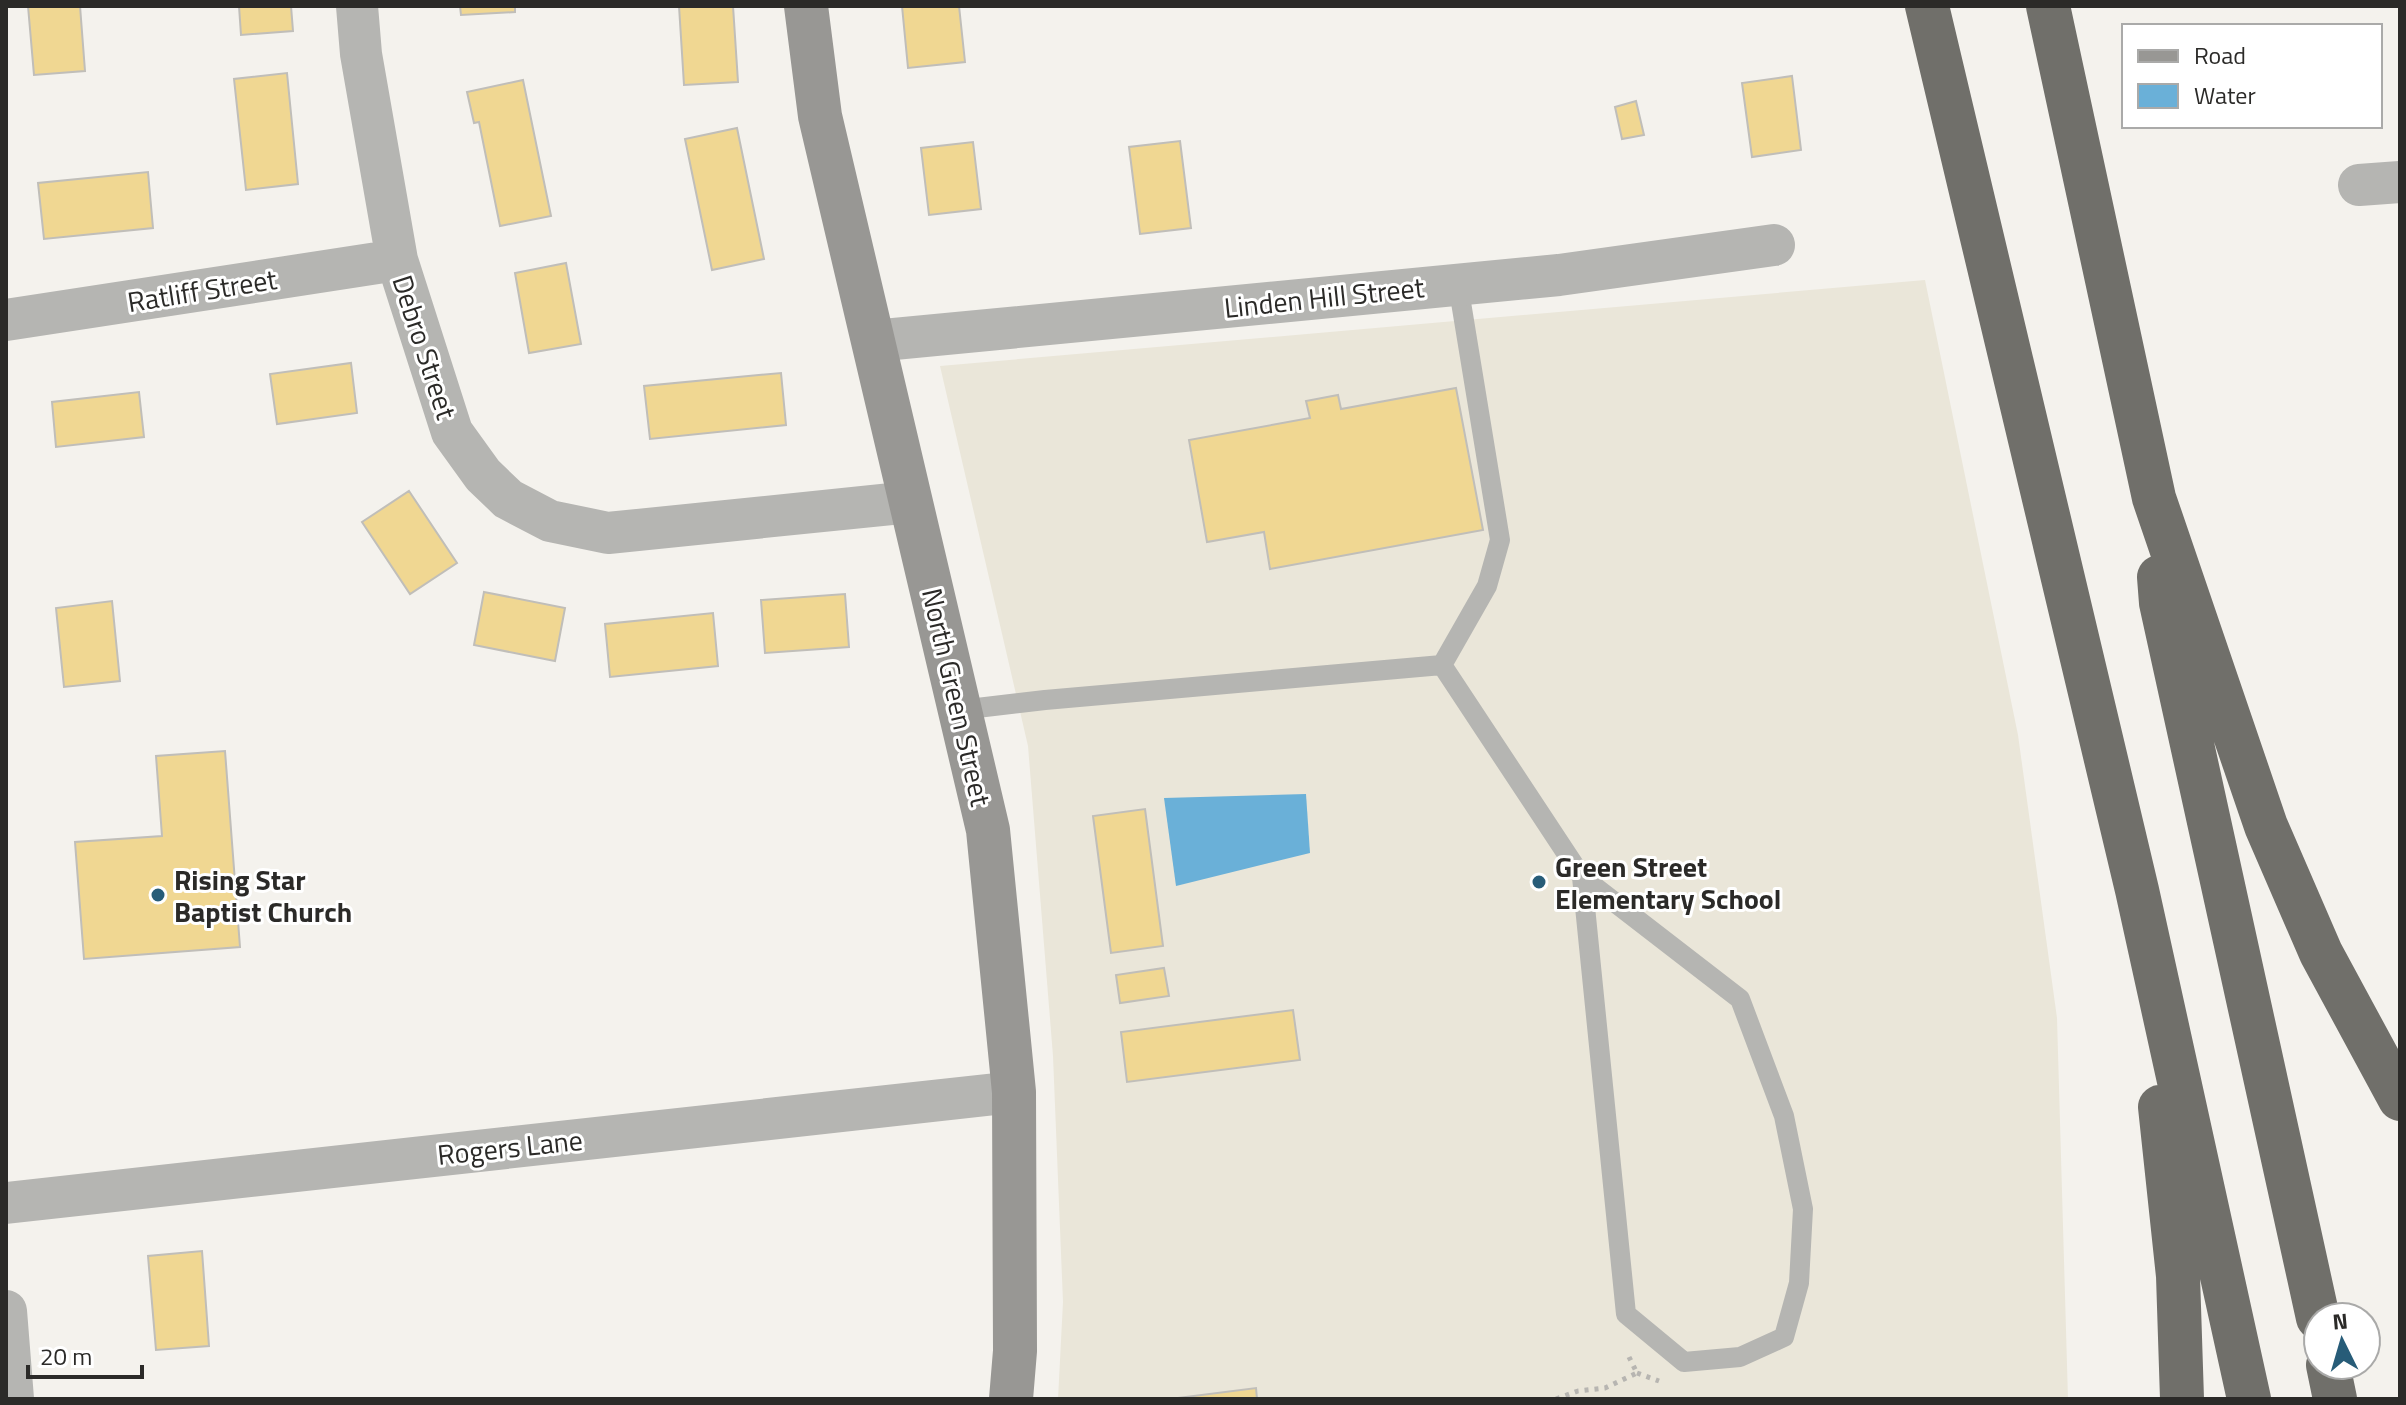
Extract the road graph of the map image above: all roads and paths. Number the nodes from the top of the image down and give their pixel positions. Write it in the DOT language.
graph roads {
  1 [pos="357,6"];
  2 [pos="806,6"];
  3 [pos="1927,6"];
  4 [pos="2048,6"];
  5 [pos="2400,182"];
  6 [pos="2359,185"];
  7 [pos="1774,245"];
  8 [pos="397,260"];
  9 [pos="1458,284"];
  10 [pos="6,320"];
  11 [pos="873,341"];
  12 [pos="2154,498"];
  13 [pos="911,502"];
  14 [pos="1442,665"];
  15 [pos="960,710"];
  16 [pos="1582,877"];
  17 [pos="2137,890"];
  18 [pos="1014,1092"];
  19 [pos="2400,1099"];
  20 [pos="6,1203"];
  21 [pos="2314,1301"];
  22 [pos="6,1311"];
  23 [pos="13,1399"];
  24 [pos="1011,1399"];
  25 [pos="2182,1399"];
  26 [pos="2249,1399"];
  1 -- 8 [label="street, Debro Street"];
  2 -- 11 [label="street, North Green Street"];
  3 -- 17 [label="highway"];
  4 -- 12 [label="highway"];
  5 -- 6 [label="street"];
  7 -- 9 [label="street, Linden Hill Street"];
  8 -- 10 [label="street, Ratliff Street"];
  8 -- 13 [label="street, Debro Street"];
  9 -- 11 [label="street, Linden Hill Street"];
  9 -- 14 [label="lane"];
  11 -- 13 [label="street, North Green Street"];
  12 -- 19 [label="highway"];
  12 -- 21 [label="highway"];
  13 -- 15 [label="street, North Green Street"];
  14 -- 15 [label="lane"];
  14 -- 16 [label="lane"];
  15 -- 18 [label="street, North Green Street"];
  16 -- 16 [label="lane"];
  17 -- 25 [label="highway"];
  17 -- 26 [label="highway"];
  18 -- 20 [label="street, Rogers Lane"];
  18 -- 24 [label="street, North Green Street"];
  22 -- 23 [label="street"];
}
